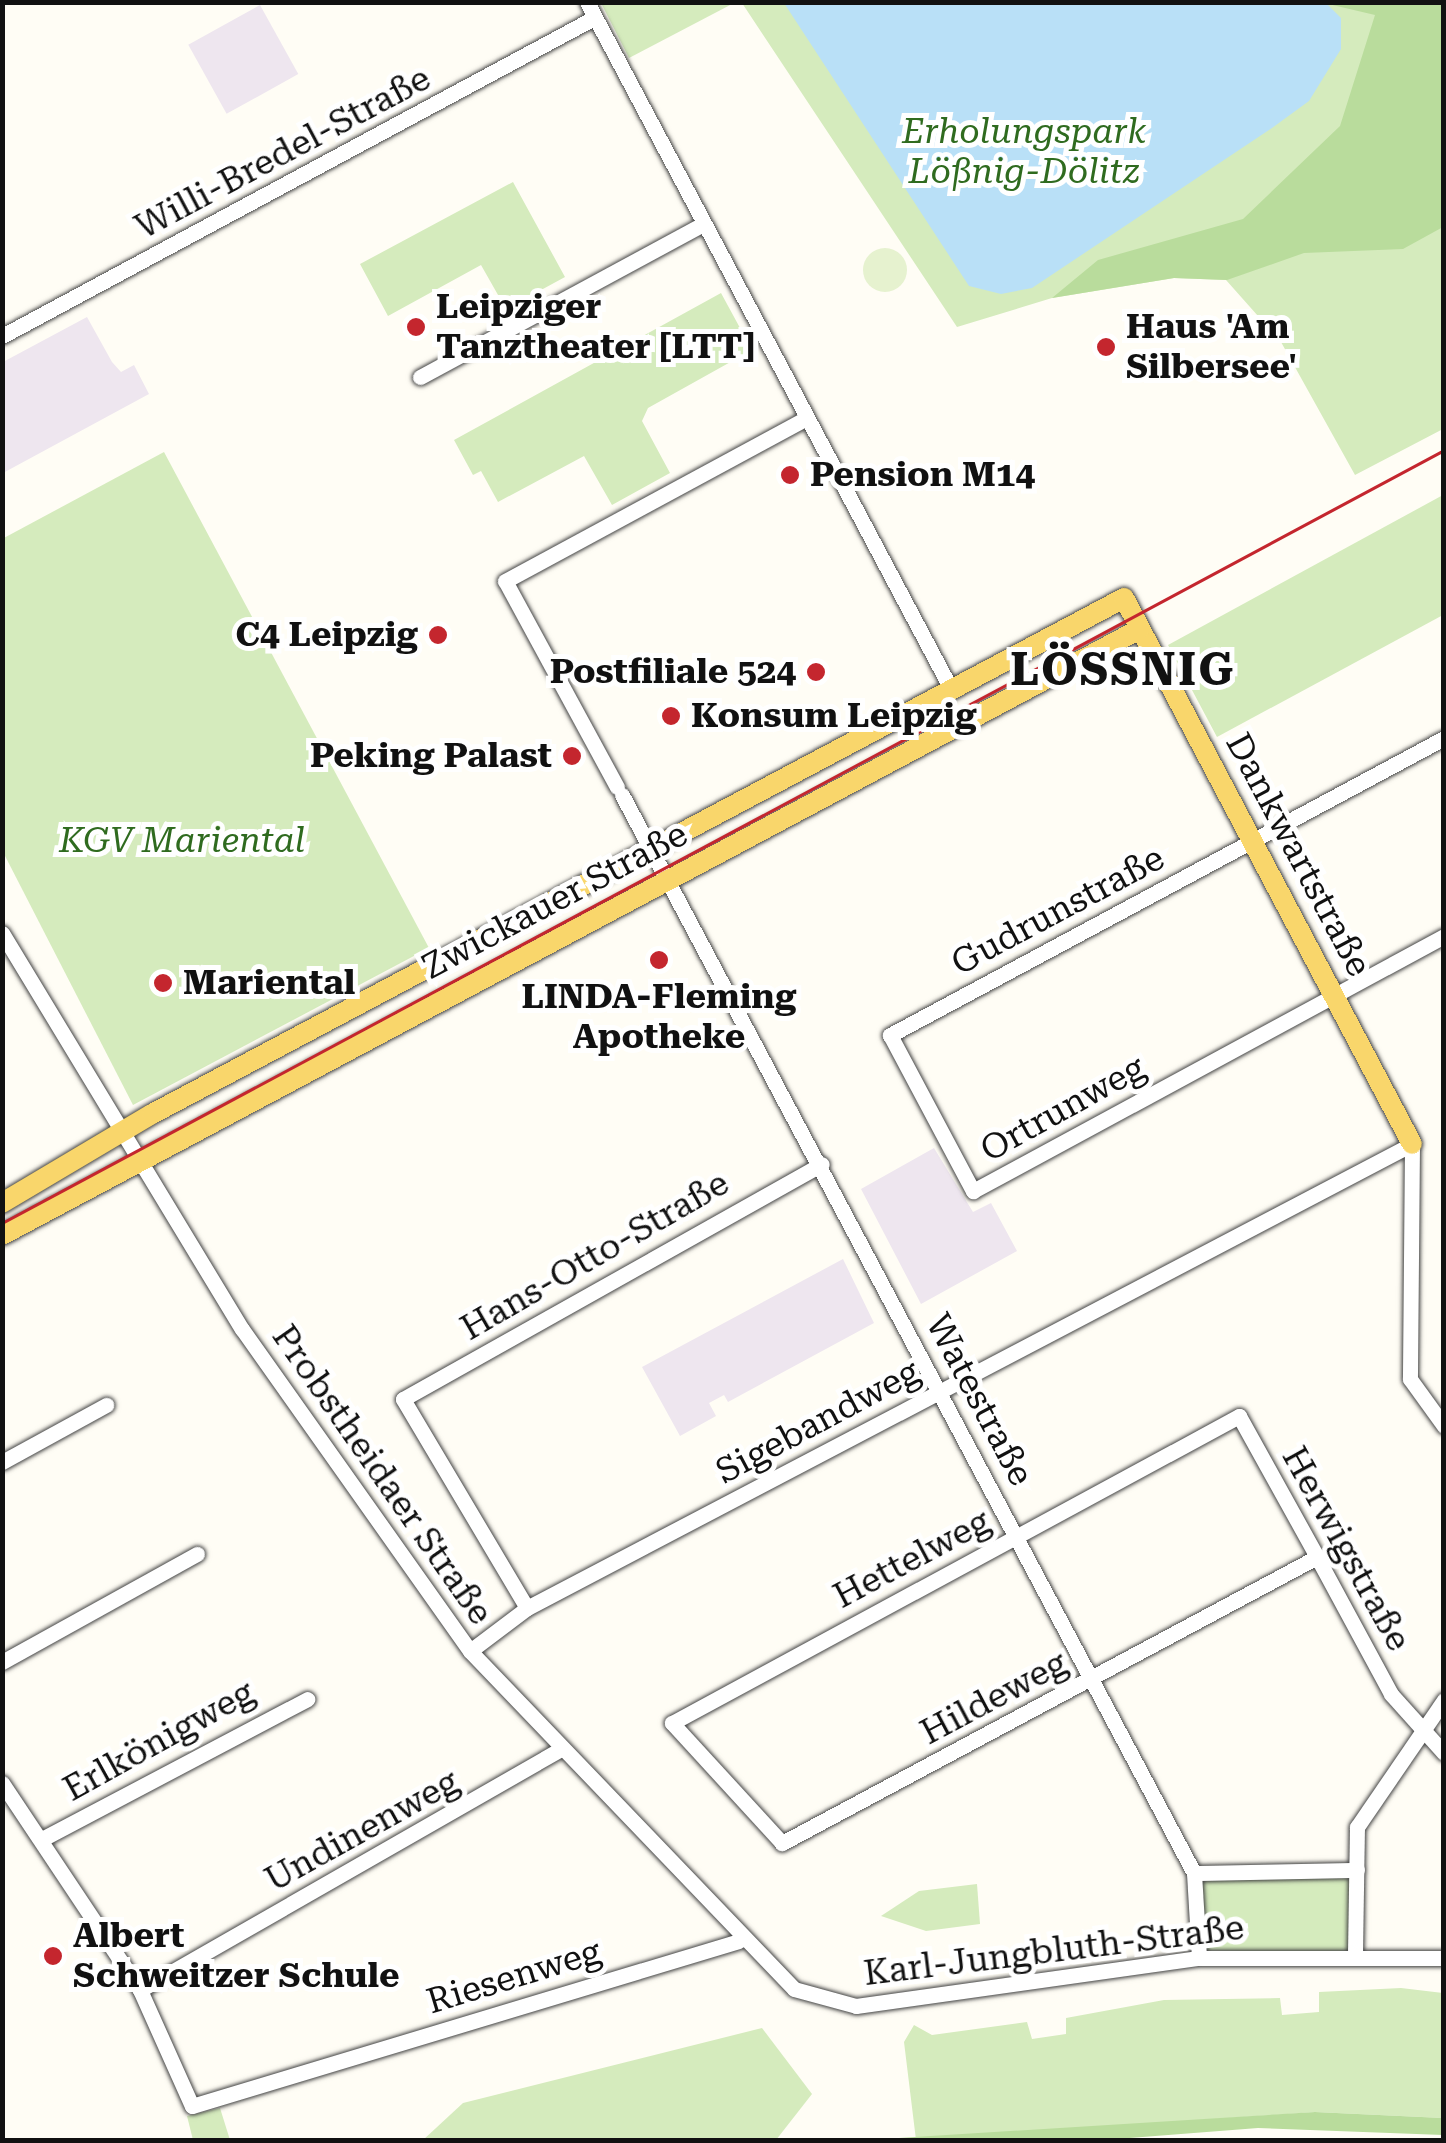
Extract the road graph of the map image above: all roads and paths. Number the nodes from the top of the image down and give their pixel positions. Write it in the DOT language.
graph roads {
  1 [pos="586,2"];
  2 [pos="590,20"];
  3 [pos="703,224"];
  4 [pos="2,336"];
  5 [pos="420,376"];
  6 [pos="807,418"];
  7 [pos="1124,598"];
  8 [pos="1140,629"];
  9 [pos="951,689"];
  10 [pos="1444,738"];
  11 [pos="1253,840"];
  12 [pos="650,847"];
  13 [pos="669,880"];
  14 [pos="2,933"];
  15 [pos="1444,936"];
  16 [pos="1336,994"];
  17 [pos="890,1035"];
  18 [pos="120,1133"];
  19 [pos="1412,1144"];
  20 [pos="136,1162"];
  21 [pos="821,1164"];
  22 [pos="2,1203"];
  23 [pos="2,1236"];
  24 [pos="940,1392"];
  25 [pos="106,1405"];
  26 [pos="1240,1416"];
  27 [pos="1444,1426"];
  28 [pos="2,1462"];
  29 [pos="1018,1536"];
  30 [pos="197,1554"];
  31 [pos="1317,1557"];
  32 [pos="527,1608"];
  33 [pos="470,1650"];
  34 [pos="2,1662"];
  35 [pos="1093,1679"];
  36 [pos="307,1700"];
  37 [pos="1444,1700"];
  38 [pos="1420,1732"];
  39 [pos="559,1750"];
  40 [pos="1444,1753"];
  41 [pos="714,1774"];
  42 [pos="2,1783"];
  43 [pos="42,1839"];
  44 [pos="1356,1870"];
  45 [pos="1194,1873"];
  46 [pos="738,1941"];
  47 [pos="1355,1952"];
  48 [pos="1198,1958"];
  49 [pos="1444,1958"];
  50 [pos="794,1989"];
  51 [pos="140,1990"];
  1 -- 2 [label="street"];
  2 -- 3 [label="street"];
  2 -- 4 [label="street, Willi-Bredel-Straße"];
  3 -- 5 [label="street"];
  3 -- 6 [label="street"];
  6 -- 9 [label="street"];
  6 -- 12 [label="street, Watestraße"];
  7 -- 8 [label="main road, Dankwartstraße"];
  7 -- 9 [label="main road, Zwickauer Straße"];
  8 -- 11 [label="main road, Dankwartstraße"];
  8 -- 13 [label="main road, Zwickauer Straße"];
  9 -- 12 [label="main road, Zwickauer Straße"];
  10 -- 11 [label="street, Gudrunstraße"];
  11 -- 16 [label="main road, Dankwartstraße"];
  11 -- 17 [label="street, Gudrunstraße"];
  12 -- 13 [label="street, Watestraße"];
  12 -- 18 [label="main road, Zwickauer Straße"];
  13 -- 20 [label="main road, Zwickauer Straße"];
  13 -- 21 [label="street, Watestraße"];
  14 -- 18 [label="street, Probstheidaer Straße"];
  15 -- 16 [label="street"];
  16 -- 17 [label="street, Ortrunweg"];
  16 -- 19 [label="main road, Dankwartstraße"];
  18 -- 20 [label="street, Probstheidaer Straße"];
  18 -- 22 [label="main road, Zwickauer Straße"];
  19 -- 24 [label="street, Sigebandweg"];
  19 -- 27 [label="street"];
  20 -- 23 [label="main road, Zwickauer Straße"];
  20 -- 33 [label="street, Probstheidaer Straße"];
  21 -- 24 [label="street, Watestraße"];
  21 -- 32 [label="street, Hans-Otto-Straße"];
  24 -- 29 [label="street, Watestraße"];
  24 -- 32 [label="street, Sigebandweg"];
  25 -- 28 [label="street"];
  26 -- 29 [label="street, Hettelweg"];
  26 -- 31 [label="street, Herwigstraße"];
  29 -- 35 [label="street, Watestraße"];
  29 -- 41 [label="street, Hettelweg"];
  30 -- 34 [label="street"];
  31 -- 35 [label="street, Hildeweg"];
  31 -- 38 [label="street, Herwigstraße"];
  32 -- 33 [label="street, Sigebandweg"];
  33 -- 39 [label="street, Probstheidaer Straße"];
  35 -- 41 [label="street, Hildeweg"];
  35 -- 45 [label="street, Watestraße"];
  36 -- 43 [label="street, Erlkönigweg"];
  37 -- 38 [label="street"];
  38 -- 40 [label="street, Herwigstraße"];
  38 -- 44 [label="street"];
  39 -- 46 [label="street, Probstheidaer Straße"];
  39 -- 51 [label="street, Undinenweg"];
  42 -- 43 [label="street"];
  43 -- 51 [label="street"];
  44 -- 45 [label="street"];
  44 -- 47 [label="street"];
  45 -- 48 [label="street, Watestraße"];
  46 -- 50 [label="street, Probstheidaer Straße"];
  46 -- 51 [label="street, Riesenweg"];
  47 -- 48 [label="street, Karl-Jungbluth-Straße"];
  47 -- 49 [label="street, Karl-Jungbluth-Straße"];
  48 -- 50 [label="street, Karl-Jungbluth-Straße"];
}
